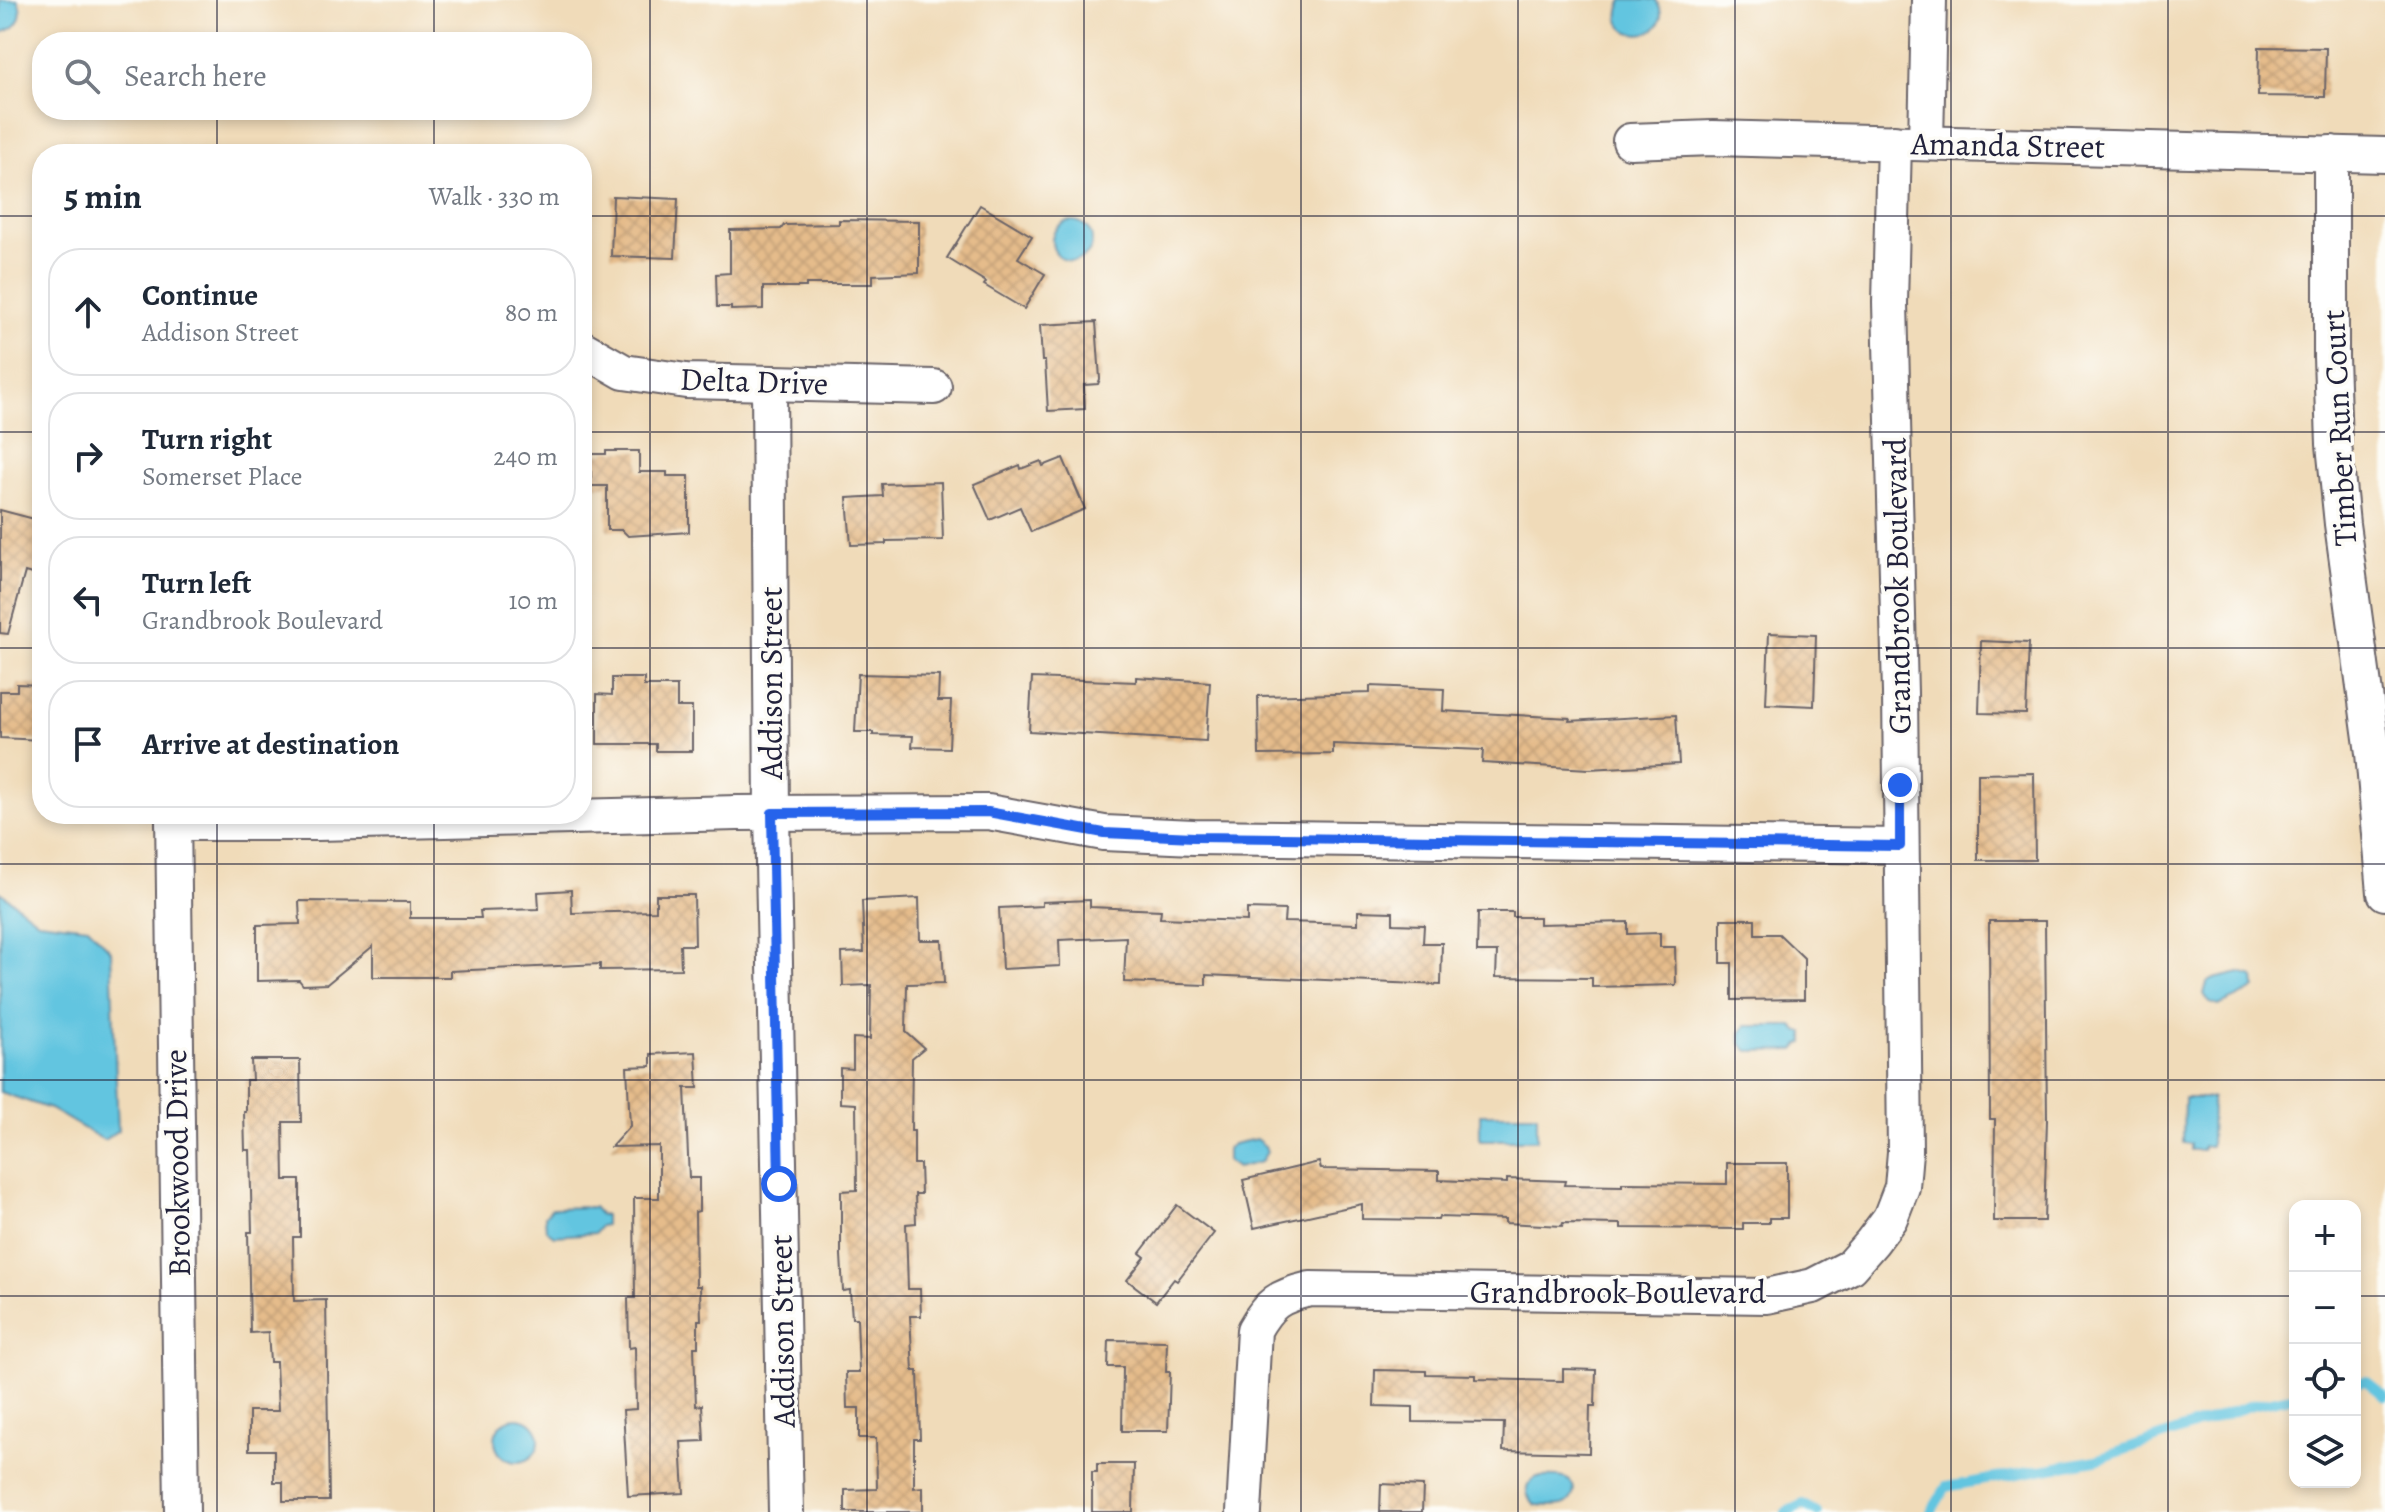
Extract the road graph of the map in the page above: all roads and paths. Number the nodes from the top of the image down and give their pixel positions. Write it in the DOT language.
graph roads {
  1 [pos="1929,0"];
  2 [pos="1630,141"];
  3 [pos="1910,142"];
  4 [pos="2331,153"];
  5 [pos="2385,155"];
  6 [pos="592,354"];
  7 [pos="769,383"];
  8 [pos="934,387"];
  9 [pos="772,813"];
  10 [pos="592,817"];
  11 [pos="173,824"];
  12 [pos="1900,846"];
  13 [pos="2385,893"];
  14 [pos="182,1512"];
  15 [pos="786,1512"];
  16 [pos="1244,1512"];
  1 -- 3 [label="street, Grandbrook Boulevard"];
  2 -- 3 [label="street, Amanda Street"];
  3 -- 4 [label="street, Amanda Street"];
  3 -- 12 [label="street, Grandbrook Boulevard"];
  4 -- 5 [label="street, Amanda Street"];
  4 -- 13 [label="street, Timber Run Court"];
  6 -- 7 [label="street, Delta Drive"];
  7 -- 8 [label="street, Delta Drive"];
  7 -- 9 [label="street, Addison Street"];
  9 -- 10 [label="street"];
  9 -- 12 [label="street"];
  9 -- 15 [label="street, Addison Street"];
  11 -- 14 [label="street, Brookwood Drive"];
  12 -- 16 [label="street, Grandbrook Boulevard"];
}
